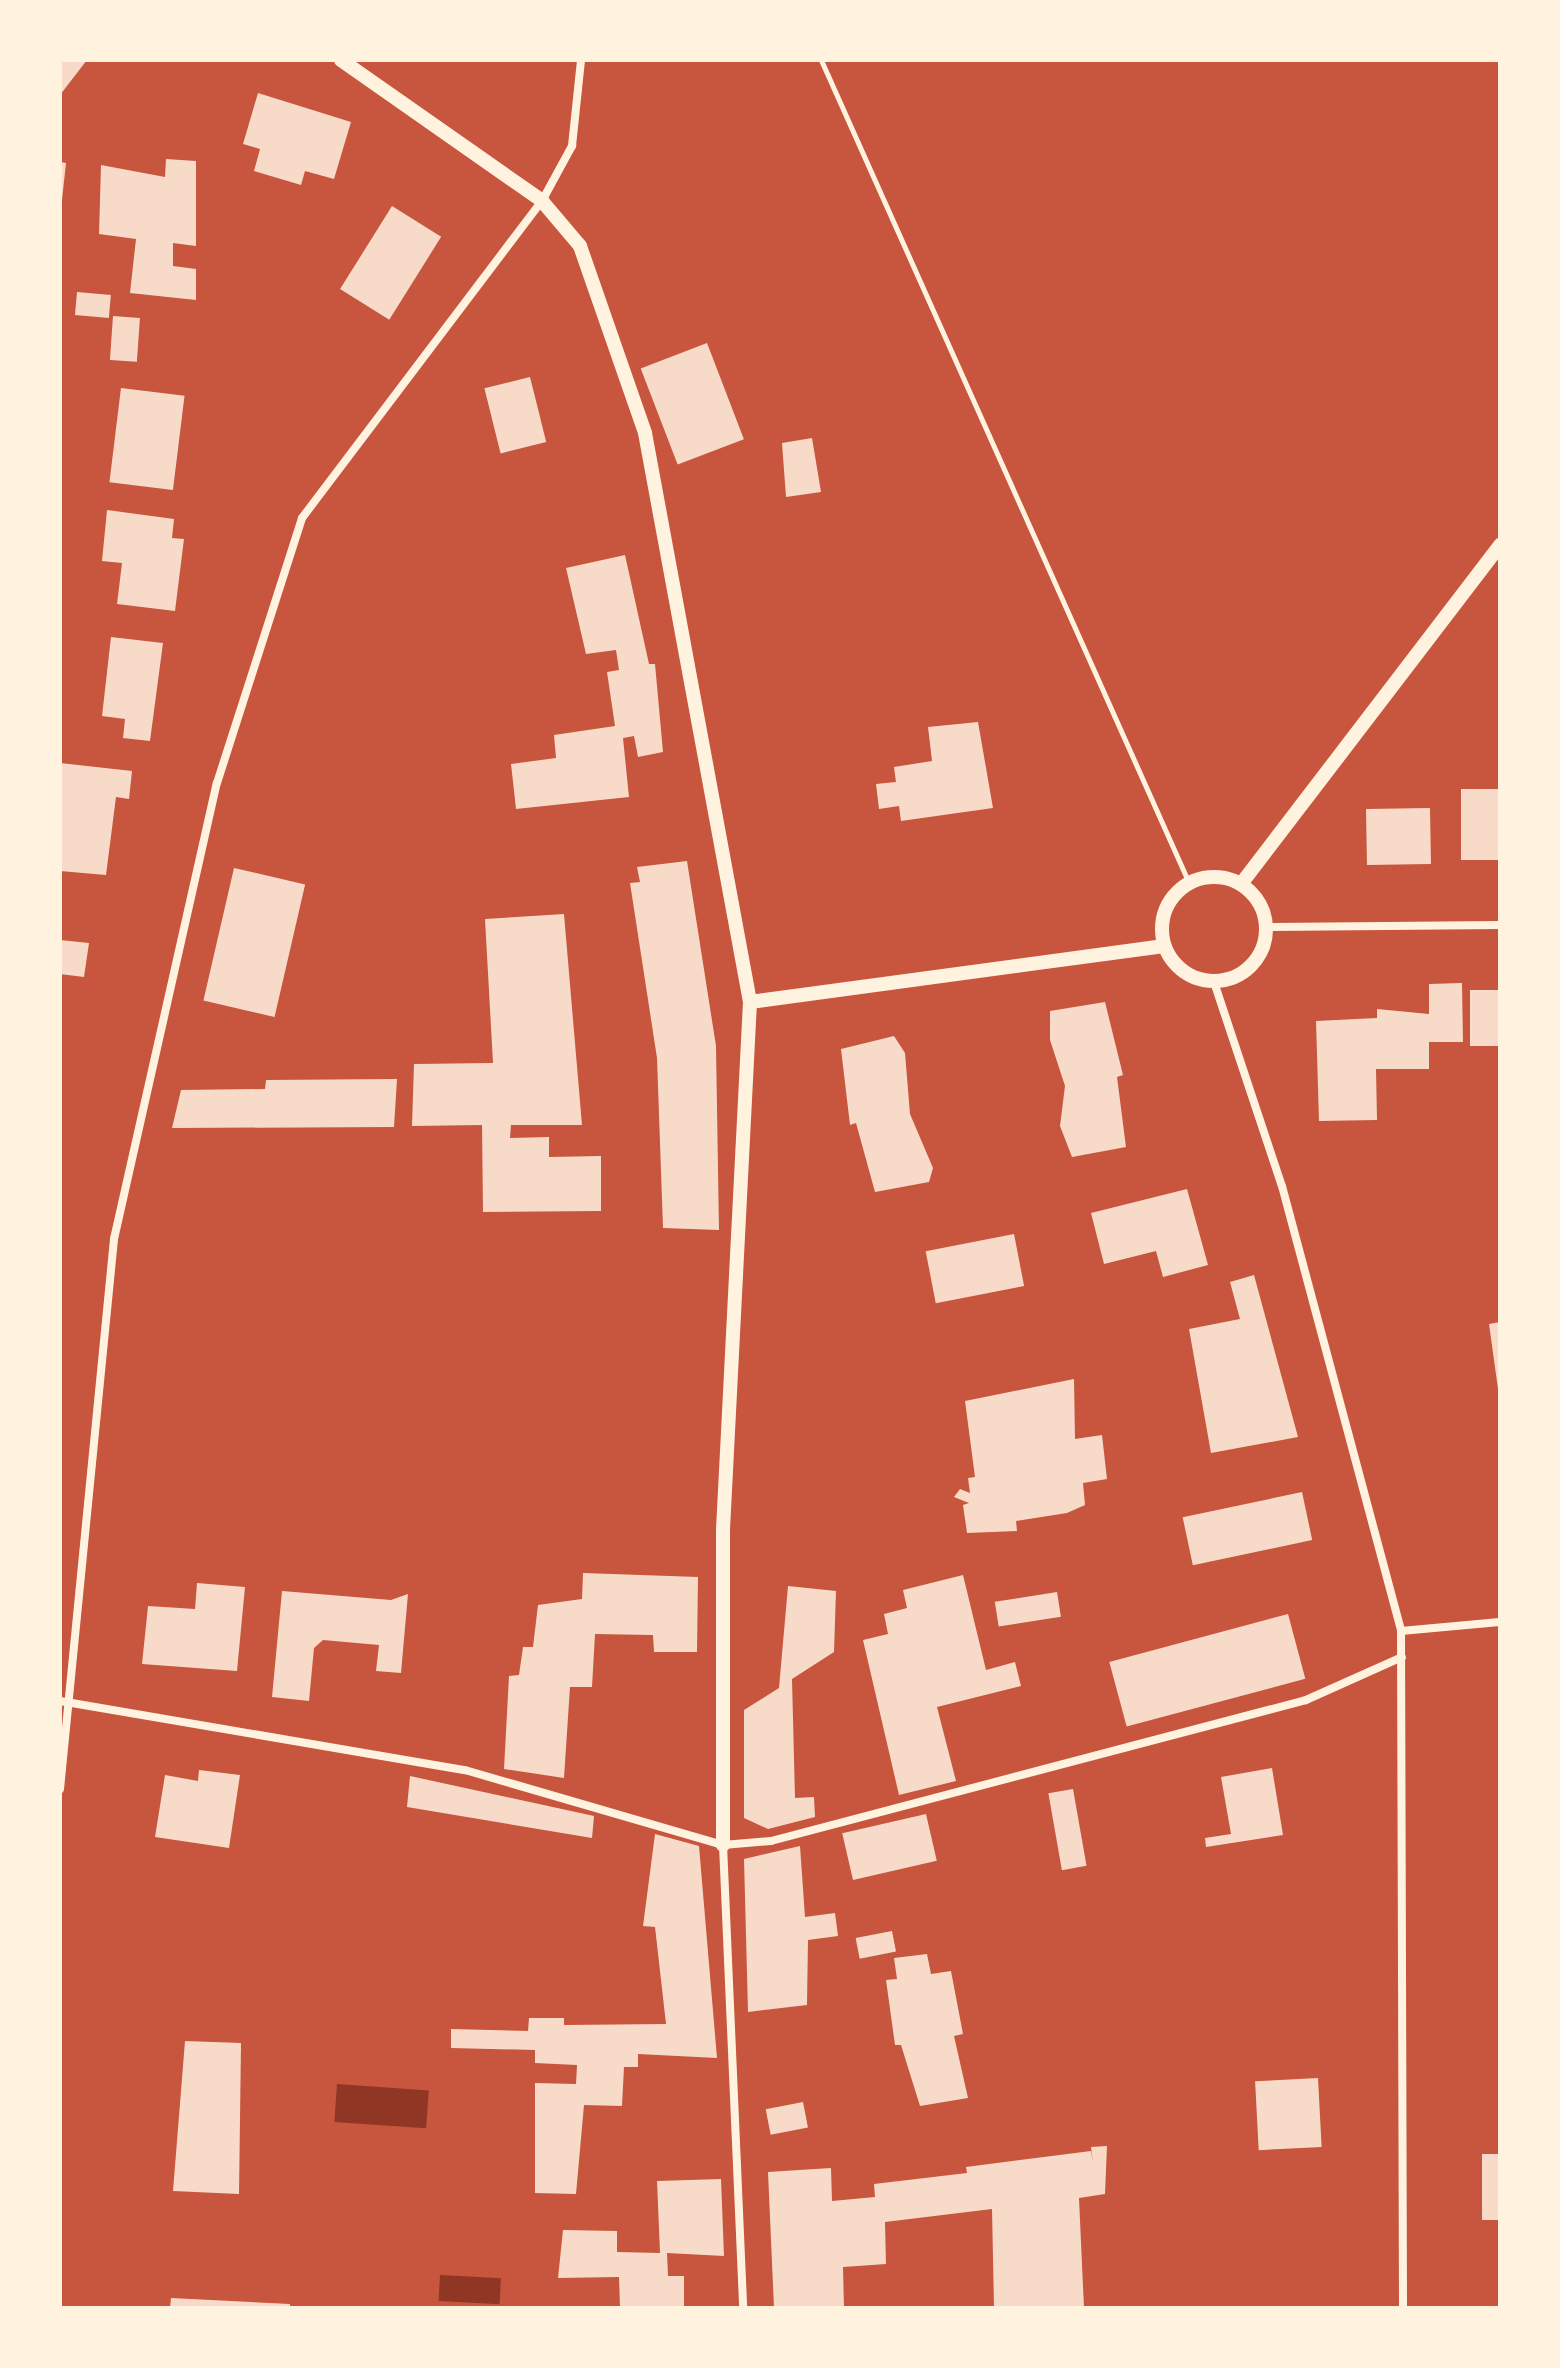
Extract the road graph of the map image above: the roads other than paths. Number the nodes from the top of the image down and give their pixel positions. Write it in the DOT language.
graph roads {
  1 [pos="341,60"];
  2 [pos="581,60"];
  3 [pos="542,201"];
  4 [pos="1500,545"];
  5 [pos="1241,884"];
  6 [pos="1500,925"];
  7 [pos="1267,927"];
  8 [pos="1164,946"];
  9 [pos="1214,982"];
  10 [pos="750,1002"];
  11 [pos="1500,1622"];
  12 [pos="1401,1631"];
  13 [pos="1402,1657"];
  14 [pos="63,1702"];
  15 [pos="60,1789"];
  16 [pos="723,1845"];
  17 [pos="743,2308"];
  18 [pos="1403,2308"];
  1 -- 3 [label="street"];
  2 -- 3 [label="street"];
  3 -- 10 [label="street"];
  3 -- 14 [label="street"];
  4 -- 5 [label="street"];
  5 -- 7 [label="street"];
  5 -- 8 [label="street"];
  6 -- 7 [label="street"];
  7 -- 9 [label="street"];
  8 -- 9 [label="street"];
  8 -- 10 [label="street"];
  9 -- 12 [label="street"];
  10 -- 16 [label="street"];
  11 -- 12 [label="street"];
  12 -- 13 [label="street"];
  13 -- 16 [label="street"];
  13 -- 18 [label="street"];
  14 -- 15 [label="street"];
  14 -- 16 [label="street"];
  16 -- 17 [label="street"];
}
